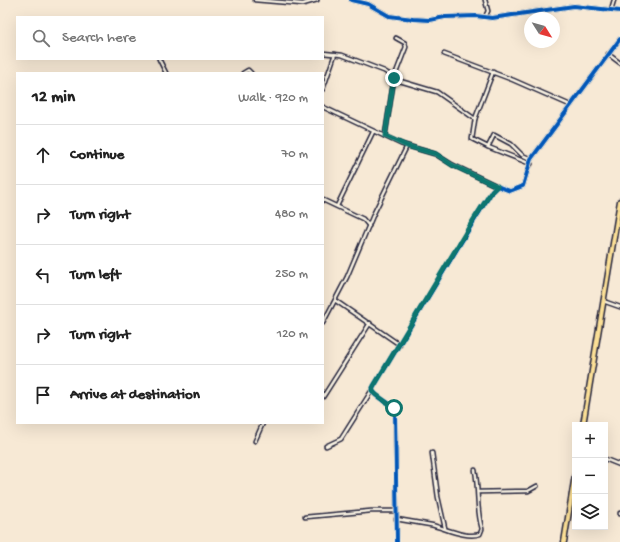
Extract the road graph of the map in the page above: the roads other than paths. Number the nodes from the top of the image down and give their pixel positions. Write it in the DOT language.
graph roads {
  1 [pos="255,0"];
  2 [pos="317,0"];
  3 [pos="351,0"];
  4 [pos="368,0"];
  5 [pos="485,0"];
  6 [pos="614,0"];
  7 [pos="270,1"];
  8 [pos="308,2"];
  9 [pos="368,4"];
  10 [pos="611,10"];
  11 [pos="620,11"];
  12 [pos="485,17"];
  13 [pos="396,38"];
  14 [pos="620,39"];
  15 [pos="324,53"];
  16 [pos="336,54"];
  17 [pos="444,54"];
  18 [pos="608,54"];
  19 [pos="160,60"];
  20 [pos="620,64"];
  21 [pos="166,72"];
  22 [pos="494,72"];
  23 [pos="394,78"];
  24 [pos="324,86"];
  25 [pos="570,105"];
  26 [pos="324,108"];
  27 [pos="475,120"];
  28 [pos="373,132"];
  29 [pos="385,136"];
  30 [pos="407,146"];
  31 [pos="488,146"];
  32 [pos="531,159"];
  33 [pos="531,164"];
  34 [pos="497,186"];
  35 [pos="324,200"];
  36 [pos="620,201"];
  37 [pos="337,206"];
  38 [pos="369,226"];
  39 [pos="336,301"];
  40 [pos="603,301"];
  41 [pos="620,307"];
  42 [pos="324,322"];
  43 [pos="370,323"];
  44 [pos="400,345"];
  45 [pos="372,390"];
  46 [pos="324,395"];
  47 [pos="583,422"];
  48 [pos="263,424"];
  49 [pos="255,441"];
  50 [pos="326,446"];
  51 [pos="432,453"];
  52 [pos="608,460"];
  53 [pos="620,465"];
  54 [pos="475,470"];
  55 [pos="537,486"];
  56 [pos="479,492"];
  57 [pos="572,493"];
  58 [pos="396,511"];
  59 [pos="305,517"];
  60 [pos="396,519"];
  61 [pos="445,528"];
  62 [pos="397,542"];
  63 [pos="564,542"];
  1 -- 7 [label="street"];
  2 -- 8 [label="street"];
  3 -- 9 [label="street"];
  4 -- 9 [label="street"];
  5 -- 12 [label="street"];
  6 -- 10 [label="street"];
  7 -- 8 [label="street"];
  9 -- 12 [label="street"];
  10 -- 11 [label="street"];
  10 -- 12 [label="street"];
  13 -- 23 [label="street"];
  14 -- 18 [label="street"];
  15 -- 16 [label="street"];
  16 -- 23 [label="street"];
  16 -- 24 [label="street"];
  17 -- 22 [label="street"];
  18 -- 20 [label="street"];
  18 -- 25 [label="street"];
  19 -- 21 [label="street"];
  22 -- 25 [label="street"];
  22 -- 27 [label="street"];
  23 -- 27 [label="street"];
  23 -- 29 [label="street"];
  25 -- 32 [label="street"];
  26 -- 28 [label="street"];
  27 -- 31 [label="street"];
  28 -- 29 [label="street"];
  28 -- 37 [label="street"];
  29 -- 30 [label="street"];
  30 -- 34 [label="street"];
  30 -- 38 [label="street"];
  31 -- 32 [label="street"];
  31 -- 33 [label="street"];
  32 -- 33 [label="street"];
  33 -- 34 [label="street"];
  34 -- 44 [label="street"];
  35 -- 37 [label="street"];
  36 -- 40 [label="main road"];
  37 -- 38 [label="street"];
  38 -- 39 [label="street"];
  39 -- 42 [label="street"];
  39 -- 43 [label="street"];
  40 -- 41 [label="street"];
  40 -- 47 [label="main road"];
  43 -- 44 [label="street"];
  43 -- 46 [label="street"];
  44 -- 45 [label="street"];
  45 -- 50 [label="street"];
  45 -- 58 [label="street"];
  48 -- 49 [label="street"];
  51 -- 61 [label="street"];
  52 -- 53 [label="street"];
  54 -- 56 [label="street"];
  55 -- 56 [label="street"];
  56 -- 61 [label="street"];
  57 -- 63 [label="main road"];
  58 -- 59 [label="street"];
  58 -- 60 [label="street"];
  60 -- 61 [label="street"];
  60 -- 62 [label="street"];
}
